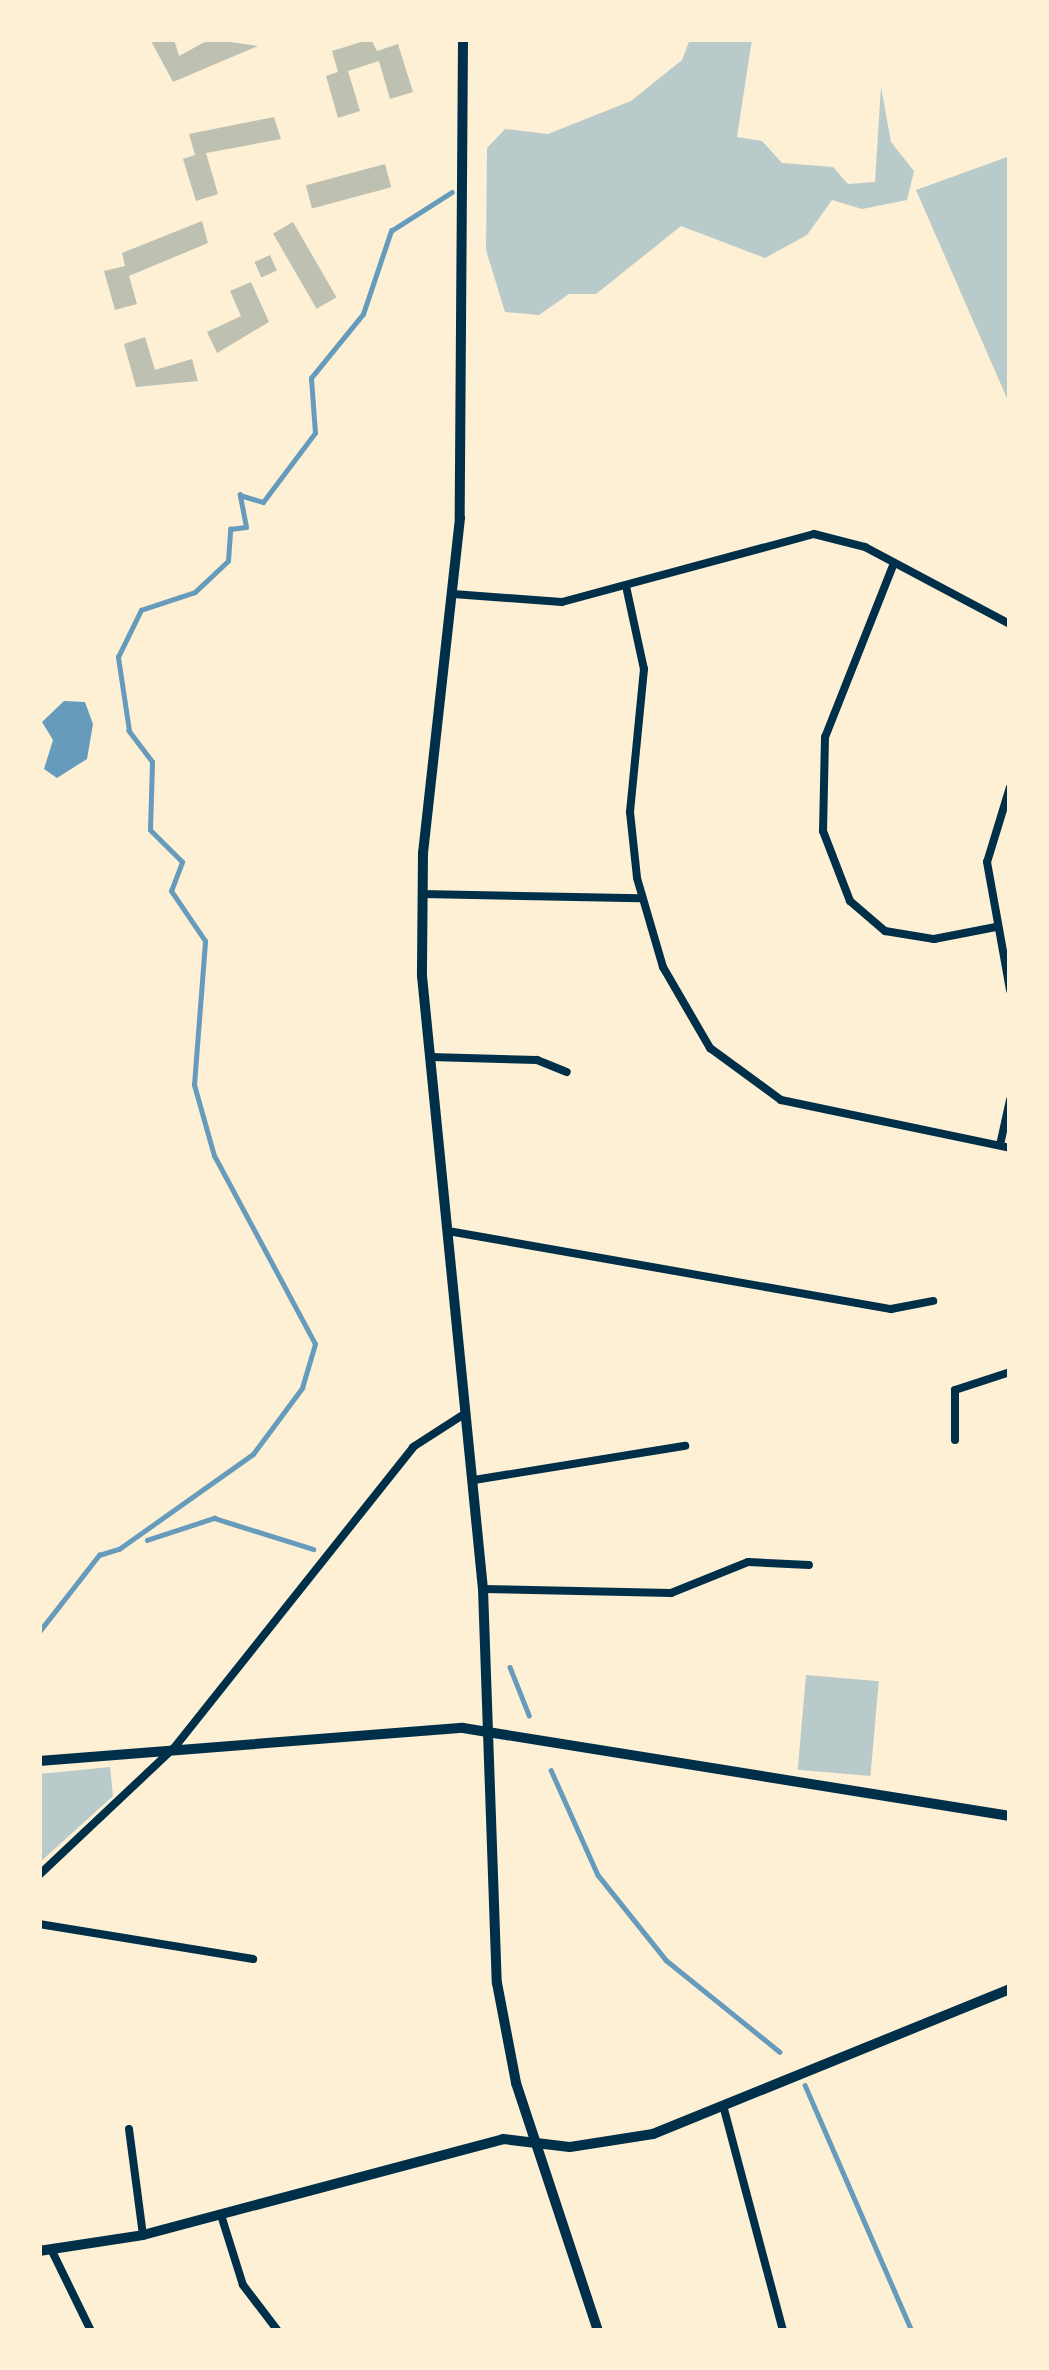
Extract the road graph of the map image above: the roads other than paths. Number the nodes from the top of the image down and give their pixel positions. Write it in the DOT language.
graph roads {
  1 [pos="463,39"];
  2 [pos="894,563"];
  3 [pos="626,586"];
  4 [pos="453,594"];
  5 [pos="1010,624"];
  6 [pos="1010,787"];
  7 [pos="421,894"];
  8 [pos="640,898"];
  9 [pos="996,927"];
  10 [pos="1010,991"];
  11 [pos="429,1057"];
  12 [pos="567,1072"];
  13 [pos="1010,1100"];
  14 [pos="1005,1147"];
  15 [pos="448,1232"];
  16 [pos="932,1301"];
  17 [pos="1010,1372"];
  18 [pos="467,1412"];
  19 [pos="955,1440"];
  20 [pos="685,1447"];
  21 [pos="474,1480"];
  22 [pos="809,1565"];
  23 [pos="483,1589"];
  24 [pos="484,1731"];
  25 [pos="174,1748"];
  26 [pos="39,1761"];
  27 [pos="1010,1816"];
  28 [pos="39,1875"];
  29 [pos="39,1924"];
  30 [pos="253,1959"];
  31 [pos="1010,1989"];
  32 [pos="724,2109"];
  33 [pos="128,2128"];
  34 [pos="540,2143"];
  35 [pos="221,2215"];
  36 [pos="143,2234"];
  37 [pos="45,2250"];
  38 [pos="91,2331"];
  39 [pos="278,2331"];
  40 [pos="598,2331"];
  41 [pos="783,2331"];
  1 -- 4 [label="street"];
  2 -- 3 [label="street"];
  2 -- 5 [label="street"];
  2 -- 9 [label="street"];
  3 -- 4 [label="street"];
  3 -- 8 [label="street"];
  4 -- 7 [label="street"];
  6 -- 9 [label="street"];
  7 -- 8 [label="street"];
  7 -- 11 [label="street"];
  8 -- 14 [label="street"];
  9 -- 10 [label="street"];
  11 -- 12 [label="street"];
  11 -- 15 [label="street"];
  13 -- 14 [label="street"];
  15 -- 16 [label="street"];
  15 -- 18 [label="street"];
  17 -- 19 [label="street"];
  18 -- 21 [label="street"];
  18 -- 25 [label="street"];
  20 -- 21 [label="street"];
  21 -- 23 [label="street"];
  22 -- 23 [label="street"];
  23 -- 24 [label="street"];
  24 -- 25 [label="street"];
  24 -- 27 [label="street"];
  24 -- 34 [label="street"];
  25 -- 26 [label="street"];
  25 -- 28 [label="street"];
  29 -- 30 [label="street"];
  31 -- 32 [label="street"];
  32 -- 34 [label="street"];
  32 -- 41 [label="street"];
  33 -- 36 [label="street"];
  34 -- 35 [label="street"];
  34 -- 40 [label="street"];
  35 -- 36 [label="street"];
  35 -- 39 [label="street"];
  36 -- 37 [label="street"];
  37 -- 38 [label="street"];
}
